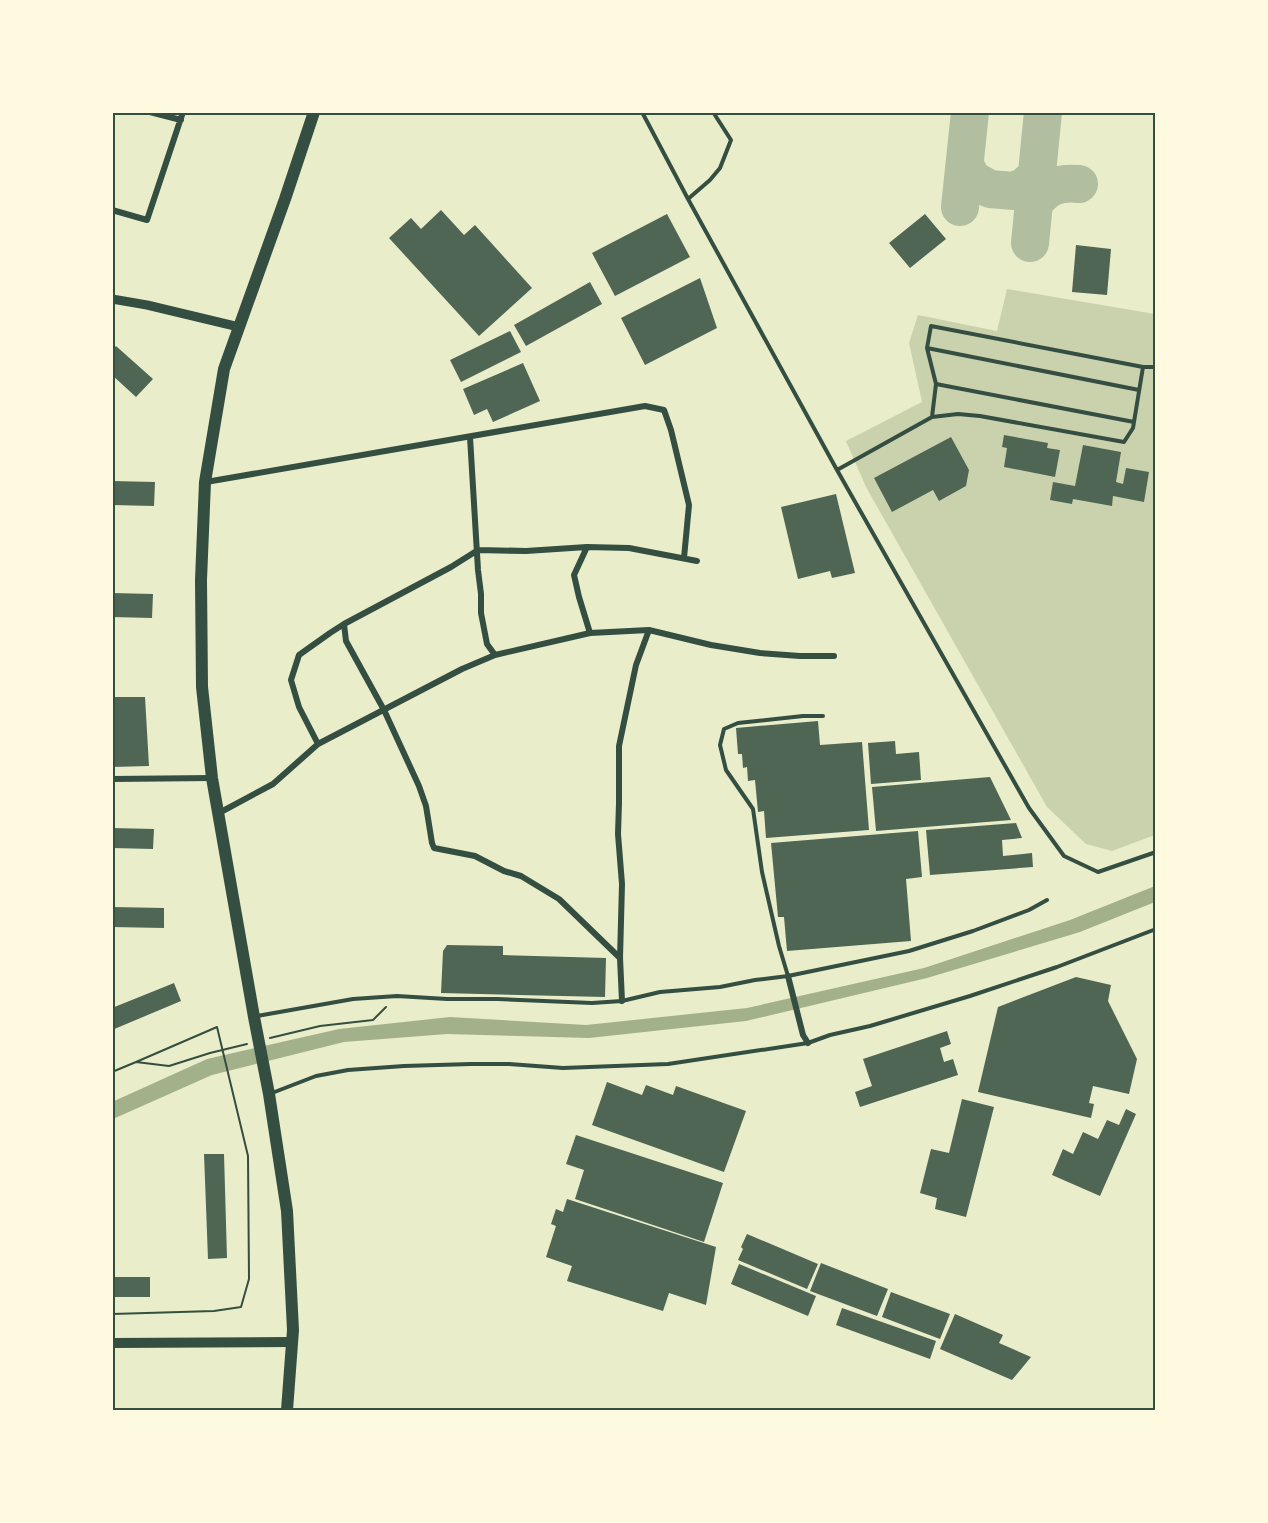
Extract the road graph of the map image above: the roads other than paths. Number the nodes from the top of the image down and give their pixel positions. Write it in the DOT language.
graph roads {
  1 [pos="150,112"];
  2 [pos="314,112"];
  3 [pos="642,112"];
  4 [pos="713,112"];
  5 [pos="182,116"];
  6 [pos="688,199"];
  7 [pos="112,210"];
  8 [pos="112,299"];
  9 [pos="239,327"];
  10 [pos="927,348"];
  11 [pos="1143,367"];
  12 [pos="1155,367"];
  13 [pos="936,384"];
  14 [pos="1139,390"];
  15 [pos="932,417"];
  16 [pos="1134,422"];
  17 [pos="470,437"];
  18 [pos="837,470"];
  19 [pos="205,483"];
  20 [pos="587,547"];
  21 [pos="478,550"];
  22 [pos="684,558"];
  23 [pos="697,561"];
  24 [pos="344,624"];
  25 [pos="650,630"];
  26 [pos="590,633"];
  27 [pos="495,655"];
  28 [pos="834,656"];
  29 [pos="384,710"];
  30 [pos="823,716"];
  31 [pos="318,744"];
  32 [pos="212,778"];
  33 [pos="112,779"];
  34 [pos="218,814"];
  35 [pos="1155,852"];
  36 [pos="1047,900"];
  37 [pos="1155,929"];
  38 [pos="620,958"];
  39 [pos="789,980"];
  40 [pos="622,1001"];
  41 [pos="256,1023"];
  42 [pos="807,1043"];
  43 [pos="268,1089"];
  44 [pos="292,1342"];
  45 [pos="112,1343"];
  46 [pos="287,1410"];
  1 -- 5 [label="street"];
  2 -- 9 [label="main road"];
  3 -- 6 [label="lane"];
  4 -- 6 [label="lane"];
  5 -- 7 [label="street"];
  6 -- 18 [label="lane"];
  8 -- 9 [label="street"];
  9 -- 19 [label="main road"];
  10 -- 11 [label="lane"];
  10 -- 13 [label="lane"];
  10 -- 14 [label="lane"];
  11 -- 12 [label="lane"];
  11 -- 14 [label="lane"];
  13 -- 15 [label="lane"];
  13 -- 16 [label="lane"];
  14 -- 16 [label="lane"];
  15 -- 16 [label="lane"];
  15 -- 18 [label="lane"];
  17 -- 19 [label="street"];
  17 -- 21 [label="street"];
  17 -- 22 [label="street"];
  18 -- 35 [label="lane"];
  19 -- 32 [label="main road"];
  20 -- 21 [label="street"];
  20 -- 22 [label="street"];
  20 -- 26 [label="street"];
  21 -- 24 [label="street"];
  21 -- 27 [label="street"];
  22 -- 23 [label="street"];
  24 -- 29 [label="street"];
  24 -- 31 [label="street"];
  25 -- 26 [label="street"];
  25 -- 28 [label="street"];
  25 -- 38 [label="street"];
  26 -- 27 [label="street"];
  27 -- 29 [label="street"];
  29 -- 31 [label="street"];
  29 -- 38 [label="street"];
  30 -- 39 [label="lane"];
  31 -- 34 [label="street"];
  32 -- 33 [label="street"];
  32 -- 34 [label="main road"];
  34 -- 41 [label="main road"];
  36 -- 39 [label="lane"];
  37 -- 42 [label="lane"];
  38 -- 40 [label="street"];
  39 -- 40 [label="lane"];
  39 -- 42 [label="street"];
  40 -- 41 [label="lane"];
  41 -- 43 [label="main road"];
  42 -- 43 [label="lane"];
  43 -- 44 [label="main road"];
  44 -- 45 [label="main road"];
  44 -- 46 [label="main road"];
}
